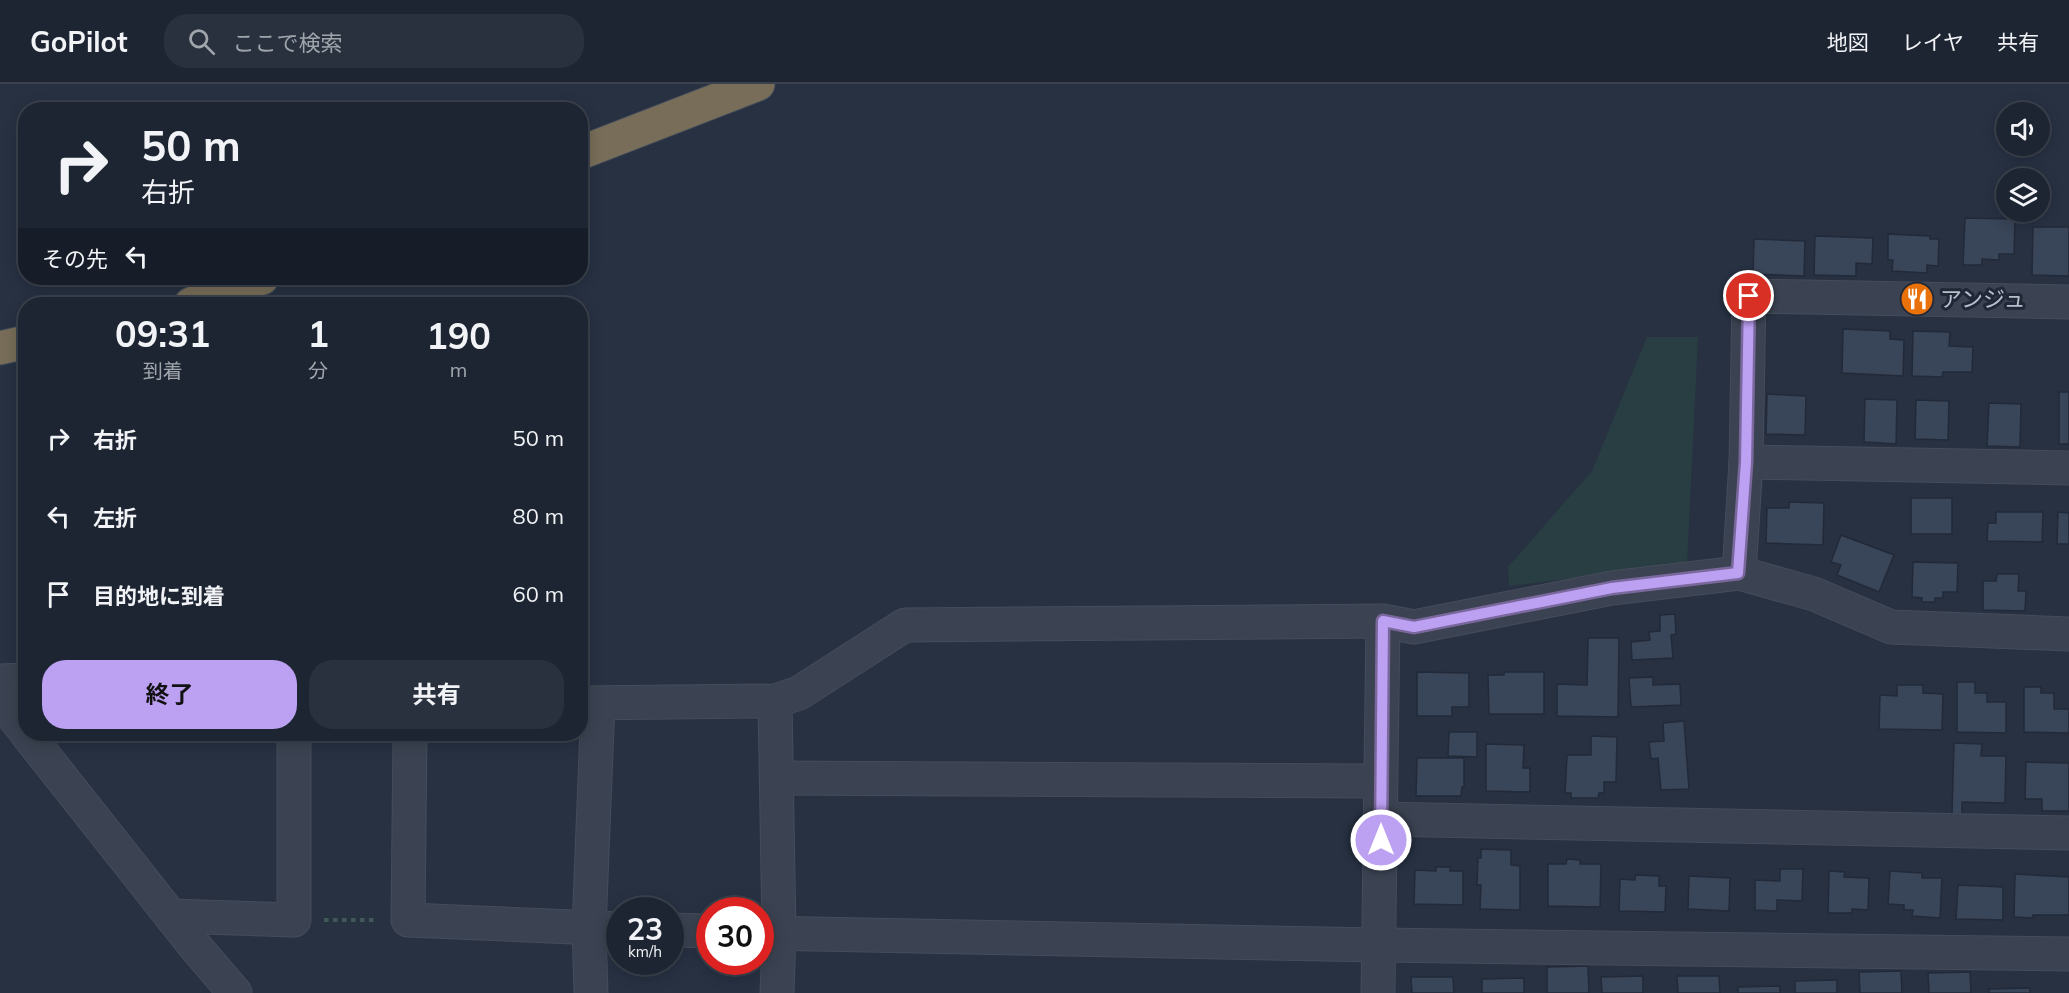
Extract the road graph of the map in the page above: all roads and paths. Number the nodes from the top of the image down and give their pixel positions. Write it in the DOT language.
graph roads {
  1 [pos="758,84"];
  2 [pos="588,150"];
  3 [pos="243,285"];
  4 [pos="210,297"];
  5 [pos="2069,302"];
  6 [pos="18,344"];
  7 [pos="0,348"];
  8 [pos="1746,462"];
  9 [pos="2069,468"];
  10 [pos="1738,573"];
  11 [pos="1383,621"];
  12 [pos="2069,634"];
  13 [pos="18,680"];
  14 [pos="0,681"];
  15 [pos="0,700"];
  16 [pos="775,701"];
  17 [pos="589,703"];
  18 [pos="18,723"];
  19 [pos="32,741"];
  20 [pos="294,741"];
  21 [pos="410,741"];
  22 [pos="777,778"];
  23 [pos="1380,781"];
  24 [pos="1382,819"];
  25 [pos="2069,833"];
  26 [pos="772,897"];
  27 [pos="171,916"];
  28 [pos="294,920"];
  29 [pos="408,920"];
  30 [pos="604,929"];
  31 [pos="774,933"];
  32 [pos="1379,945"];
  33 [pos="2069,954"];
  34 [pos="774,967"];
  35 [pos="235,993"];
  36 [pos="591,993"];
  37 [pos="777,993"];
  38 [pos="1378,993"];
  1 -- 2 [label="highway"];
  3 -- 4 [label="highway"];
  5 -- 8 [label="street"];
  6 -- 7 [label="highway"];
  8 -- 9 [label="street"];
  8 -- 10 [label="street"];
  10 -- 11 [label="street"];
  10 -- 12 [label="street"];
  11 -- 16 [label="street"];
  11 -- 23 [label="street"];
  13 -- 14 [label="street"];
  15 -- 18 [label="street"];
  16 -- 17 [label="street"];
  16 -- 22 [label="street"];
  17 -- 30 [label="street"];
  19 -- 27 [label="street"];
  20 -- 28 [label="street"];
  21 -- 29 [label="street"];
  22 -- 23 [label="street"];
  22 -- 26 [label="street"];
  23 -- 24 [label="street"];
  24 -- 25 [label="street"];
  24 -- 32 [label="street"];
  27 -- 28 [label="street"];
  27 -- 35 [label="street"];
  28 -- 29 [label="path"];
  29 -- 30 [label="street"];
  30 -- 36 [label="street"];
  31 -- 32 [label="street"];
  32 -- 33 [label="street"];
  32 -- 38 [label="street"];
  34 -- 37 [label="street"];
}
